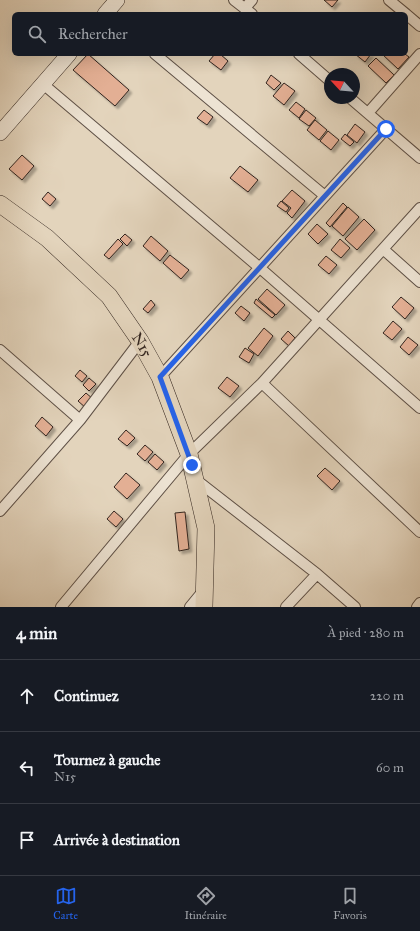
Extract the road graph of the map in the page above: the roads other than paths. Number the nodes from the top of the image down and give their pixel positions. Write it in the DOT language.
graph roads {
  1 [pos="117,0"];
  2 [pos="234,0"];
  3 [pos="252,0"];
  4 [pos="389,0"];
  5 [pos="248,11"];
  6 [pos="108,12"];
  7 [pos="404,12"];
  8 [pos="408,16"];
  9 [pos="420,26"];
  10 [pos="420,54"];
  11 [pos="68,56"];
  12 [pos="157,56"];
  13 [pos="301,56"];
  14 [pos="324,76"];
  15 [pos="43,84"];
  16 [pos="357,104"];
  17 [pos="368,113"];
  18 [pos="386,129"];
  19 [pos="0,133"];
  20 [pos="420,158"];
  21 [pos="325,196"];
  22 [pos="0,204"];
  23 [pos="420,208"];
  24 [pos="383,250"];
  25 [pos="260,268"];
  26 [pos="420,282"];
  27 [pos="319,320"];
  28 [pos="140,341"];
  29 [pos="0,350"];
  30 [pos="160,377"];
  31 [pos="262,383"];
  32 [pos="420,408"];
  33 [pos="80,420"];
  34 [pos="189,454"];
  35 [pos="195,479"];
  36 [pos="0,511"];
  37 [pos="420,532"];
  38 [pos="317,574"];
  39 [pos="205,590"];
  40 [pos="420,603"];
  41 [pos="61,607"];
  42 [pos="190,607"];
  43 [pos="204,607"];
  44 [pos="286,607"];
  45 [pos="355,607"];
  46 [pos="417,607"];
  1 -- 6 [label="street"];
  2 -- 5 [label="street"];
  3 -- 5 [label="street"];
  4 -- 7 [label="street"];
  8 -- 9 [label="street"];
  10 -- 17 [label="street"];
  11 -- 15 [label="street"];
  12 -- 21 [label="street"];
  13 -- 14 [label="street"];
  15 -- 19 [label="street"];
  15 -- 25 [label="street"];
  16 -- 17 [label="street"];
  17 -- 18 [label="street"];
  18 -- 20 [label="street"];
  18 -- 21 [label="street"];
  21 -- 25 [label="street"];
  22 -- 28 [label="main road, N15"];
  23 -- 24 [label="street"];
  24 -- 26 [label="street"];
  24 -- 27 [label="street"];
  25 -- 27 [label="street"];
  25 -- 30 [label="street"];
  27 -- 31 [label="street"];
  27 -- 32 [label="street"];
  28 -- 30 [label="main road, N15"];
  28 -- 33 [label="street"];
  29 -- 33 [label="street"];
  30 -- 34 [label="main road, N15"];
  31 -- 34 [label="street"];
  31 -- 37 [label="street"];
  33 -- 36 [label="street"];
  34 -- 35 [label="main road, N15"];
  34 -- 41 [label="street"];
  35 -- 38 [label="street"];
  35 -- 39 [label="main road, N15"];
  38 -- 44 [label="street"];
  38 -- 45 [label="street"];
  39 -- 42 [label="street"];
  39 -- 43 [label="main road, N15"];
  40 -- 46 [label="street"];
}
